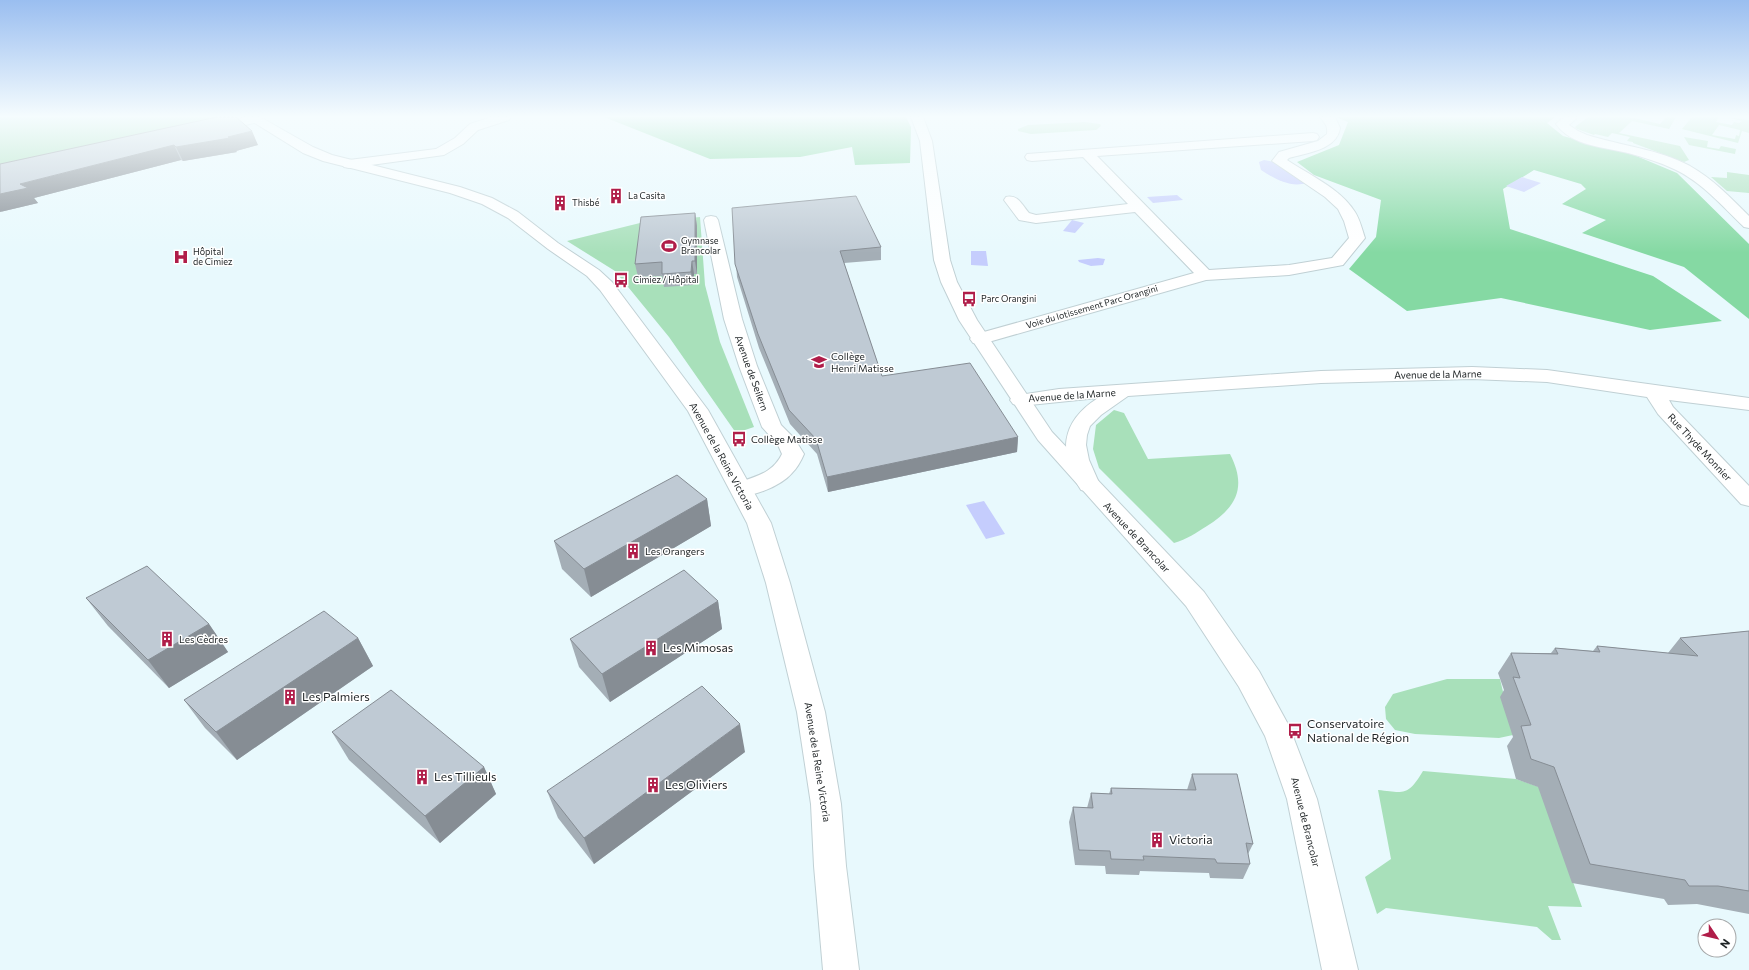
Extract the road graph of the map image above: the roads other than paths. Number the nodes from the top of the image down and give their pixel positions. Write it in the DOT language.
graph roads {
  1 [pos="343,162"];
  2 [pos="362,162"];
  3 [pos="929,162"];
  4 [pos="1095,162"];
  5 [pos="1279,162"];
  6 [pos="1667,162"];
  7 [pos="349,164"];
  8 [pos="1011,200"];
  9 [pos="1138,207"];
  10 [pos="711,220"];
  11 [pos="1749,224"];
  12 [pos="1205,275"];
  13 [pos="979,339"];
  14 [pos="1125,391"];
  15 [pos="1654,392"];
  16 [pos="1020,400"];
  17 [pos="1749,404"];
  18 [pos="1089,485"];
  19 [pos="742,490"];
  20 [pos="1749,499"];
  21 [pos="841,970"];
  22 [pos="1340,970"];
  1 -- 7 [label="street, Avenue de la Reine Victoria"];
  2 -- 7 [label="street"];
  3 -- 13 [label="street, Avenue de Brancolar"];
  4 -- 9 [label="street"];
  5 -- 12 [label="street, Voie du lotissement Parc Orangini"];
  6 -- 11 [label="street"];
  7 -- 19 [label="street, Avenue de la Reine Victoria"];
  8 -- 9 [label="street"];
  9 -- 12 [label="street"];
  10 -- 19 [label="street, Avenue de Seilern"];
  12 -- 13 [label="street, Voie du lotissement Parc Orangini"];
  13 -- 16 [label="street, Avenue de Brancolar"];
  14 -- 15 [label="street, Avenue de la Marne"];
  14 -- 16 [label="street, Avenue de la Marne"];
  14 -- 18 [label="street, Avenue de la Marne"];
  15 -- 17 [label="street, Avenue de la Marne"];
  15 -- 20 [label="street, Rue Thyde Monnier"];
  16 -- 18 [label="street, Avenue de Brancolar"];
  18 -- 22 [label="street, Avenue de Brancolar"];
  19 -- 21 [label="street, Avenue de la Reine Victoria"];
}
